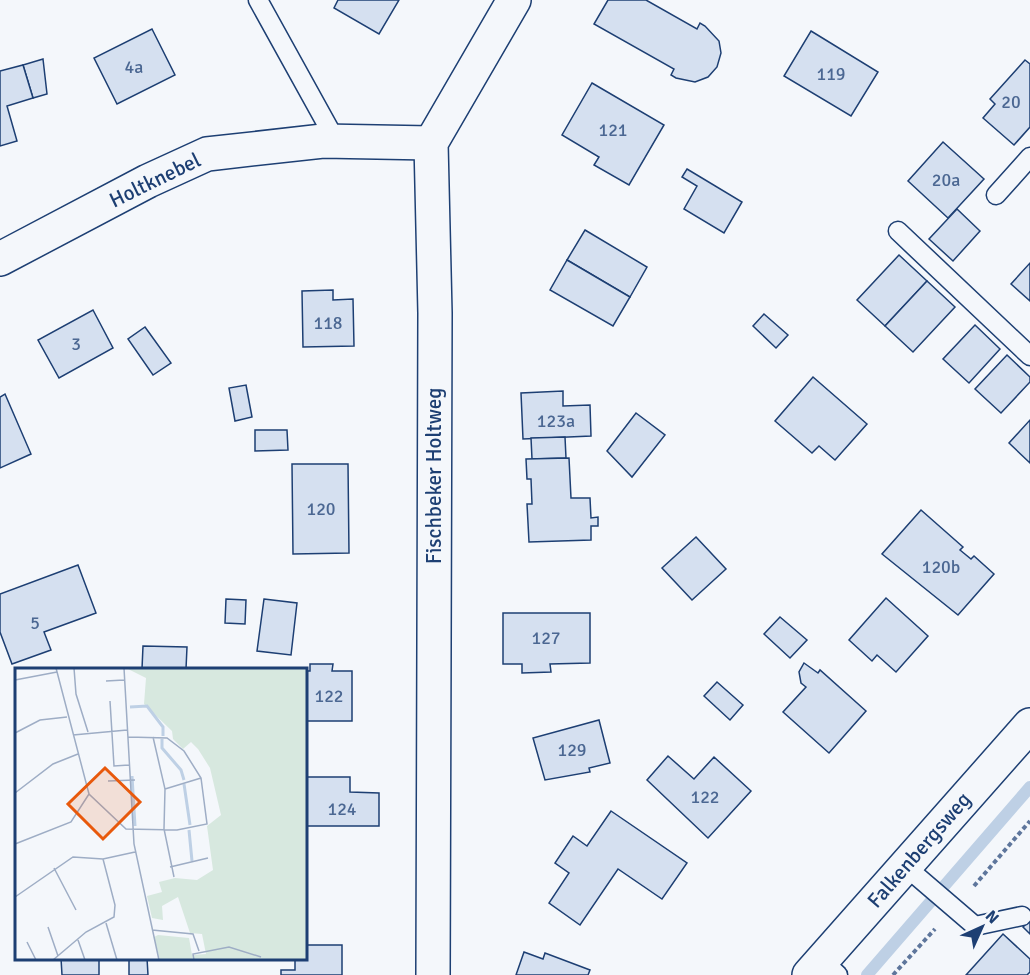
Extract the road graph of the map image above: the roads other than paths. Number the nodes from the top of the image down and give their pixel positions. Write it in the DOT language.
graph roads {
  1 [pos="258,0"];
  2 [pos="514,0"];
  3 [pos="336,141"];
  4 [pos="431,143"];
  5 [pos="1030,157"];
  6 [pos="996,195"];
  7 [pos="898,231"];
  8 [pos="0,259"];
  9 [pos="1030,356"];
  10 [pos="1030,724"];
  11 [pos="905,866"];
  12 [pos="1022,916"];
  13 [pos="823,970"];
  14 [pos="434,975"];
  1 -- 3 [label="lane"];
  2 -- 4 [label="street"];
  3 -- 4 [label="street, Holtknebel"];
  3 -- 8 [label="street, Holtknebel"];
  4 -- 14 [label="street, Fischbeker Holtweg"];
  5 -- 6 [label="lane"];
  7 -- 9 [label="lane"];
  10 -- 11 [label="street, Falkenbergsweg"];
  11 -- 12 [label="lane"];
  11 -- 13 [label="street, Falkenbergsweg"];
}
